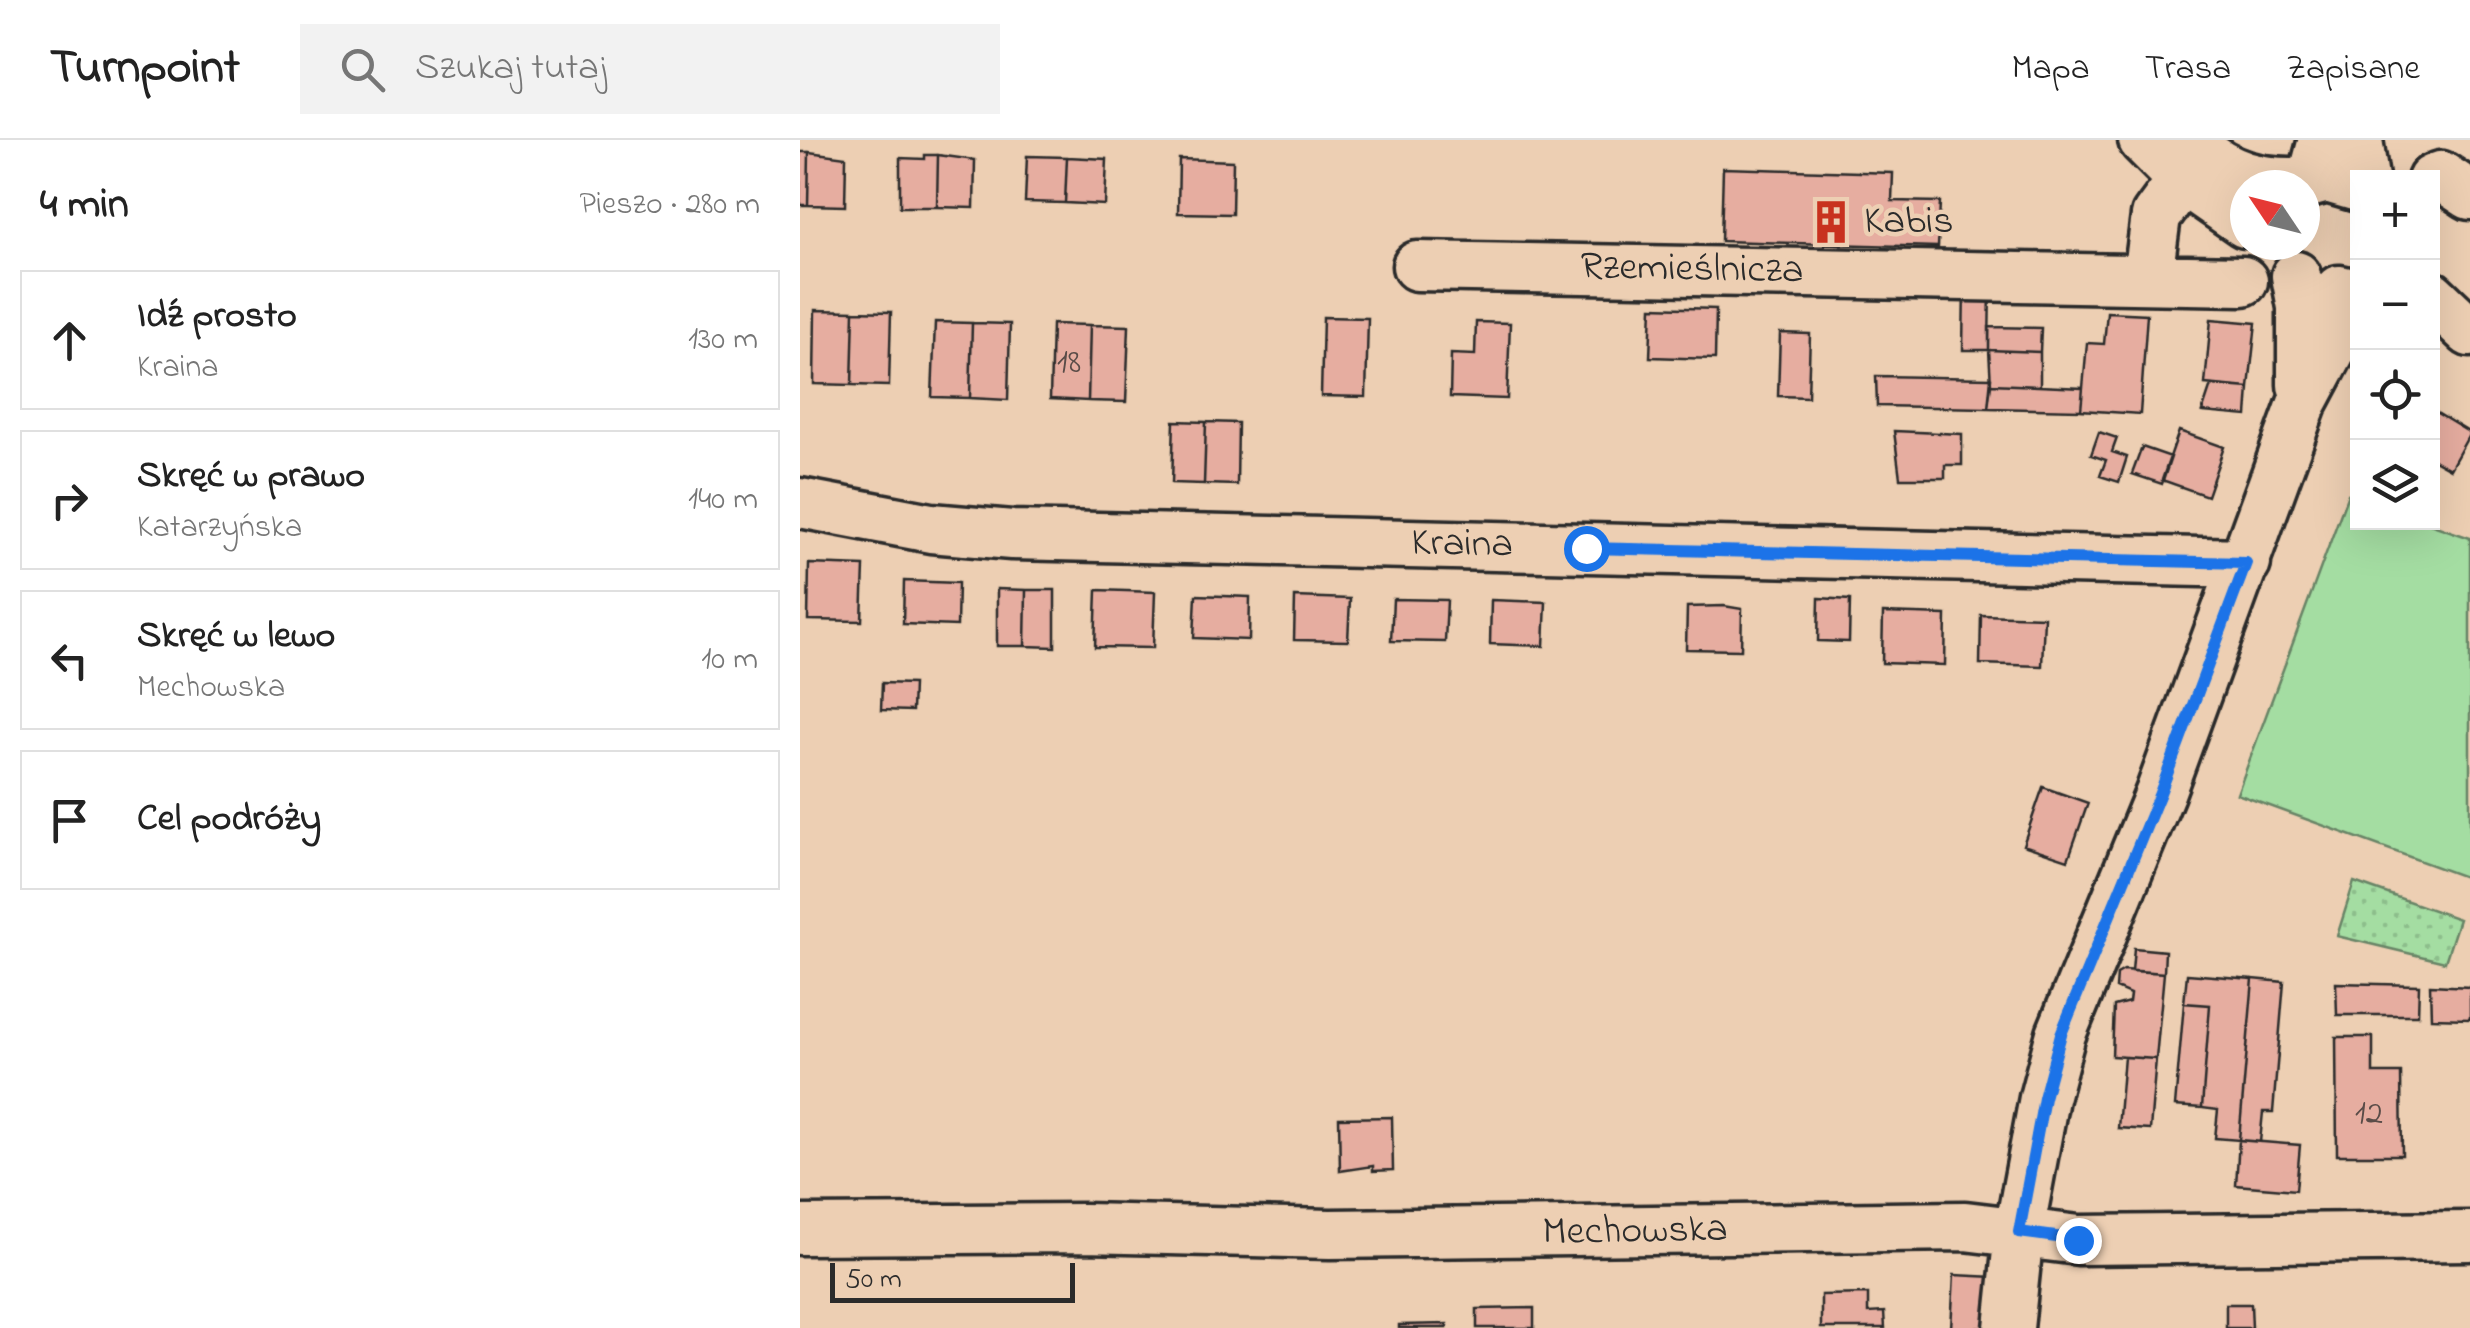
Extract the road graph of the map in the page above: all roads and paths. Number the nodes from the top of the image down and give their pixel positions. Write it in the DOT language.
graph roads {
  1 [pos="2143,140"];
  2 [pos="2358,140"];
  3 [pos="2191,157"];
  4 [pos="2363,170"];
  5 [pos="2324,173"];
  6 [pos="2440,176"];
  7 [pos="2470,195"];
  8 [pos="2295,265"];
  9 [pos="1417,266"];
  10 [pos="2148,277"];
  11 [pos="2440,304"];
  12 [pos="2440,331"];
  13 [pos="2470,332"];
  14 [pos="2470,346"];
  15 [pos="800,503"];
  16 [pos="2246,563"];
  17 [pos="800,1230"];
  18 [pos="2019,1232"];
  19 [pos="2470,1236"];
  20 [pos="2009,1328"];
  1 -- 3 [label="street"];
  2 -- 4 [label="street"];
  3 -- 5 [label="street"];
  3 -- 8 [label="street"];
  3 -- 10 [label="street"];
  6 -- 7 [label="street"];
  8 -- 10 [label="street, Rzemieślnicza"];
  8 -- 16 [label="street"];
  9 -- 10 [label="street, Rzemieślnicza"];
  11 -- 13 [label="street"];
  12 -- 14 [label="street"];
  15 -- 16 [label="street, Kraina"];
  16 -- 18 [label="street"];
  17 -- 18 [label="street, Mechowska"];
  18 -- 19 [label="street, Mechowska"];
  18 -- 20 [label="street"];
}
